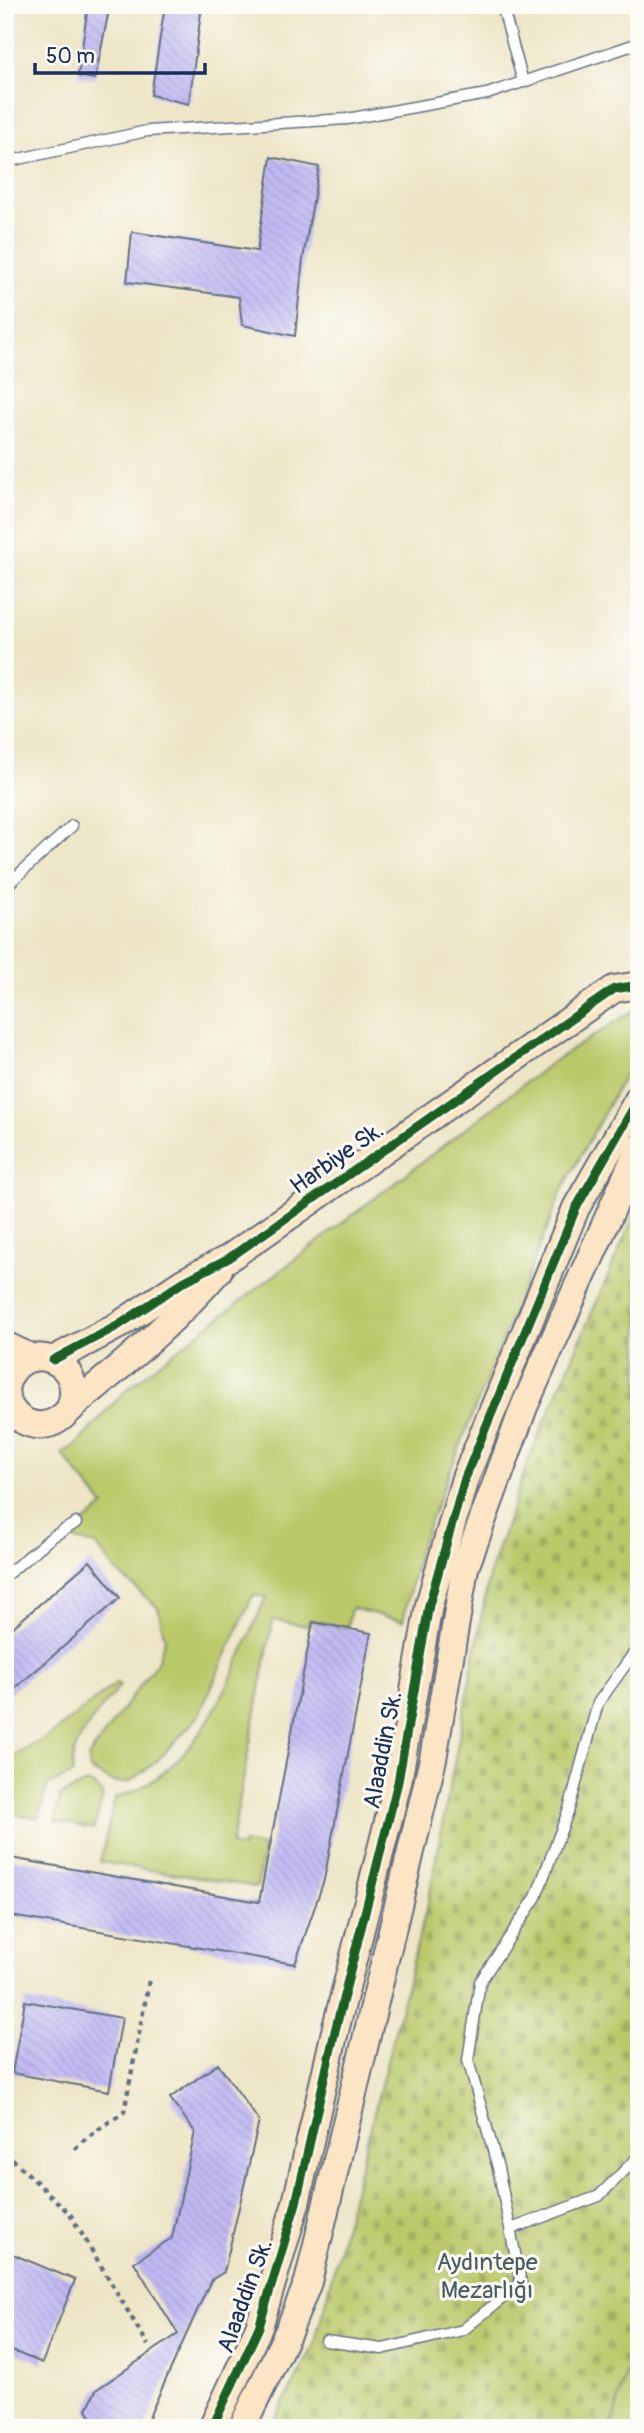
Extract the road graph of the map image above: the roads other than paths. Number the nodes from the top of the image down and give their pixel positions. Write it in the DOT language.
graph roads {
  1 [pos="502,5"];
  2 [pos="639,43"];
  3 [pos="523,82"];
  4 [pos="5,162"];
  5 [pos="72,825"];
  6 [pos="5,887"];
  7 [pos="639,976"];
  8 [pos="626,987"];
  9 [pos="639,1098"];
  10 [pos="639,1148"];
  11 [pos="229,1258"];
  12 [pos="5,1345"];
  13 [pos="42,1359"];
  14 [pos="5,1389"];
  15 [pos="70,1408"];
  16 [pos="76,1524"];
  17 [pos="5,1576"];
  18 [pos="639,1646"];
  19 [pos="639,2156"];
  20 [pos="510,2229"];
  21 [pos="326,2341"];
  22 [pos="212,2428"];
  23 [pos="242,2428"];
  1 -- 3 [label="lane"];
  2 -- 3 [label="lane"];
  3 -- 4 [label="lane"];
  5 -- 6 [label="lane"];
  7 -- 8 [label="street, Harbiye Sk."];
  8 -- 11 [label="street, Harbiye Sk."];
  9 -- 22 [label="street, Alaaddin Sk."];
  10 -- 23 [label="street, Alaaddin Sk."];
  11 -- 13 [label="street, Harbiye Sk."];
  11 -- 15 [label="street"];
  12 -- 13 [label="street"];
  13 -- 14 [label="street"];
  13 -- 15 [label="street"];
  14 -- 15 [label="street"];
  16 -- 17 [label="lane"];
  18 -- 20 [label="lane"];
  19 -- 20 [label="lane"];
  20 -- 21 [label="lane"];
}
